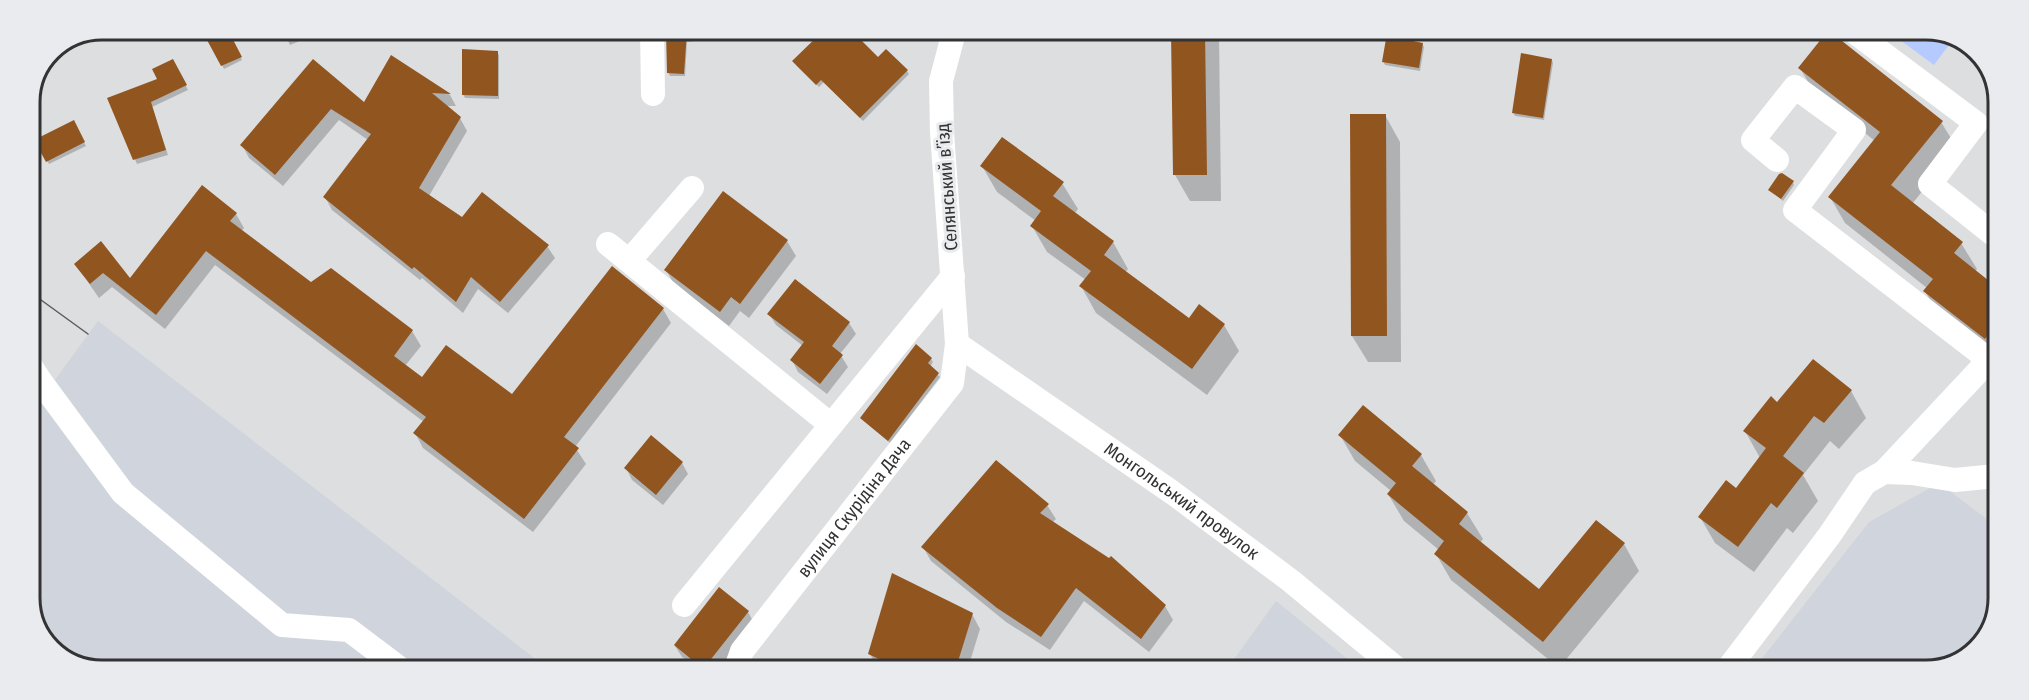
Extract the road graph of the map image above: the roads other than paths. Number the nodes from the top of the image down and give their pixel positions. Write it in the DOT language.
graph roads {
  1 [pos="652,41"];
  2 [pos="952,41"];
  3 [pos="1866,41"];
  4 [pos="653,94"];
  5 [pos="1777,160"];
  6 [pos="692,189"];
  7 [pos="1988,229"];
  8 [pos="608,244"];
  9 [pos="628,261"];
  10 [pos="953,276"];
  11 [pos="957,344"];
  12 [pos="1988,359"];
  13 [pos="1988,368"];
  14 [pos="41,380"];
  15 [pos="831,425"];
  16 [pos="1884,472"];
  17 [pos="1988,477"];
  18 [pos="684,604"];
  19 [pos="389,660"];
  20 [pos="739,660"];
  21 [pos="1386,660"];
  22 [pos="1735,660"];
  1 -- 4 [label="street"];
  2 -- 10 [label="street, Селянський вʼїзд"];
  3 -- 7 [label="street"];
  5 -- 12 [label="street"];
  6 -- 9 [label="street"];
  8 -- 9 [label="street"];
  9 -- 15 [label="street"];
  10 -- 11 [label="street, Селянський вʼїзд"];
  10 -- 15 [label="street"];
  11 -- 20 [label="street, вулиця Скурідіна Дача"];
  11 -- 21 [label="street, Монгольський провулок"];
  13 -- 16 [label="street"];
  14 -- 19 [label="street"];
  15 -- 18 [label="street"];
  16 -- 17 [label="street"];
  16 -- 22 [label="street"];
}
